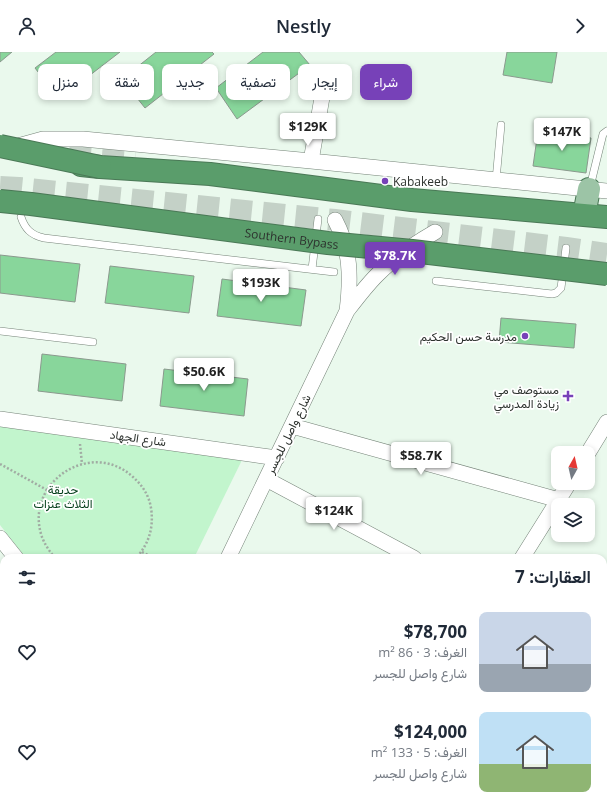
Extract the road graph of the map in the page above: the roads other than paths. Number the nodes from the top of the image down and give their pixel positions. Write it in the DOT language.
graph roads {
  1 [pos="322,100"];
  2 [pos="501,125"];
  3 [pos="607,131"];
  4 [pos="4,150"];
  5 [pos="311,161"];
  6 [pos="496,180"];
  7 [pos="0,201"];
  8 [pos="591,201"];
  9 [pos="607,213"];
  10 [pos="21,217"];
  11 [pos="607,217"];
  12 [pos="318,219"];
  13 [pos="335,220"];
  14 [pos="434,232"];
  15 [pos="566,259"];
  16 [pos="312,269"];
  17 [pos="334,272"];
  18 [pos="607,274"];
  19 [pos="436,280"];
  20 [pos="607,280"];
  21 [pos="347,311"];
  22 [pos="0,331"];
  23 [pos="93,342"];
  24 [pos="0,419"];
  25 [pos="607,422"];
  26 [pos="292,426"];
  27 [pos="592,446"];
  28 [pos="276,458"];
  29 [pos="266,480"];
  30 [pos="552,498"];
  31 [pos="551,513"];
  32 [pos="0,538"];
  33 [pos="13,554"];
  34 [pos="230,554"];
  35 [pos="406,554"];
  36 [pos="525,554"];
  1 -- 5 [label="street"];
  2 -- 6 [label="lane"];
  3 -- 8 [label="lane"];
  4 -- 5 [label="street"];
  4 -- 8 [label="highway, bridge"];
  5 -- 6 [label="street"];
  6 -- 8 [label="street"];
  7 -- 15 [label="highway, Southern Bypass, bridge"];
  8 -- 9 [label="highway"];
  8 -- 11 [label="highway"];
  10 -- 16 [label="lane"];
  12 -- 16 [label="lane"];
  13 -- 21 [label="street, شارع واصل للجسر"];
  14 -- 21 [label="street, شارع واصل للجسر"];
  15 -- 18 [label="highway, Southern Bypass, bridge"];
  15 -- 19 [label="lane"];
  15 -- 20 [label="highway, bridge"];
  16 -- 17 [label="lane"];
  21 -- 26 [label="street, شارع واصل للجسر"];
  22 -- 23 [label="lane"];
  24 -- 28 [label="street, شارع الجهاد"];
  25 -- 27 [label="street"];
  26 -- 28 [label="street, شارع واصل للجسر"];
  26 -- 30 [label="street"];
  28 -- 29 [label="street, شارع واصل للجسر"];
  29 -- 34 [label="street, شارع واصل للجسر"];
  29 -- 35 [label="street"];
  31 -- 36 [label="street"];
  32 -- 33 [label="street"];
}
